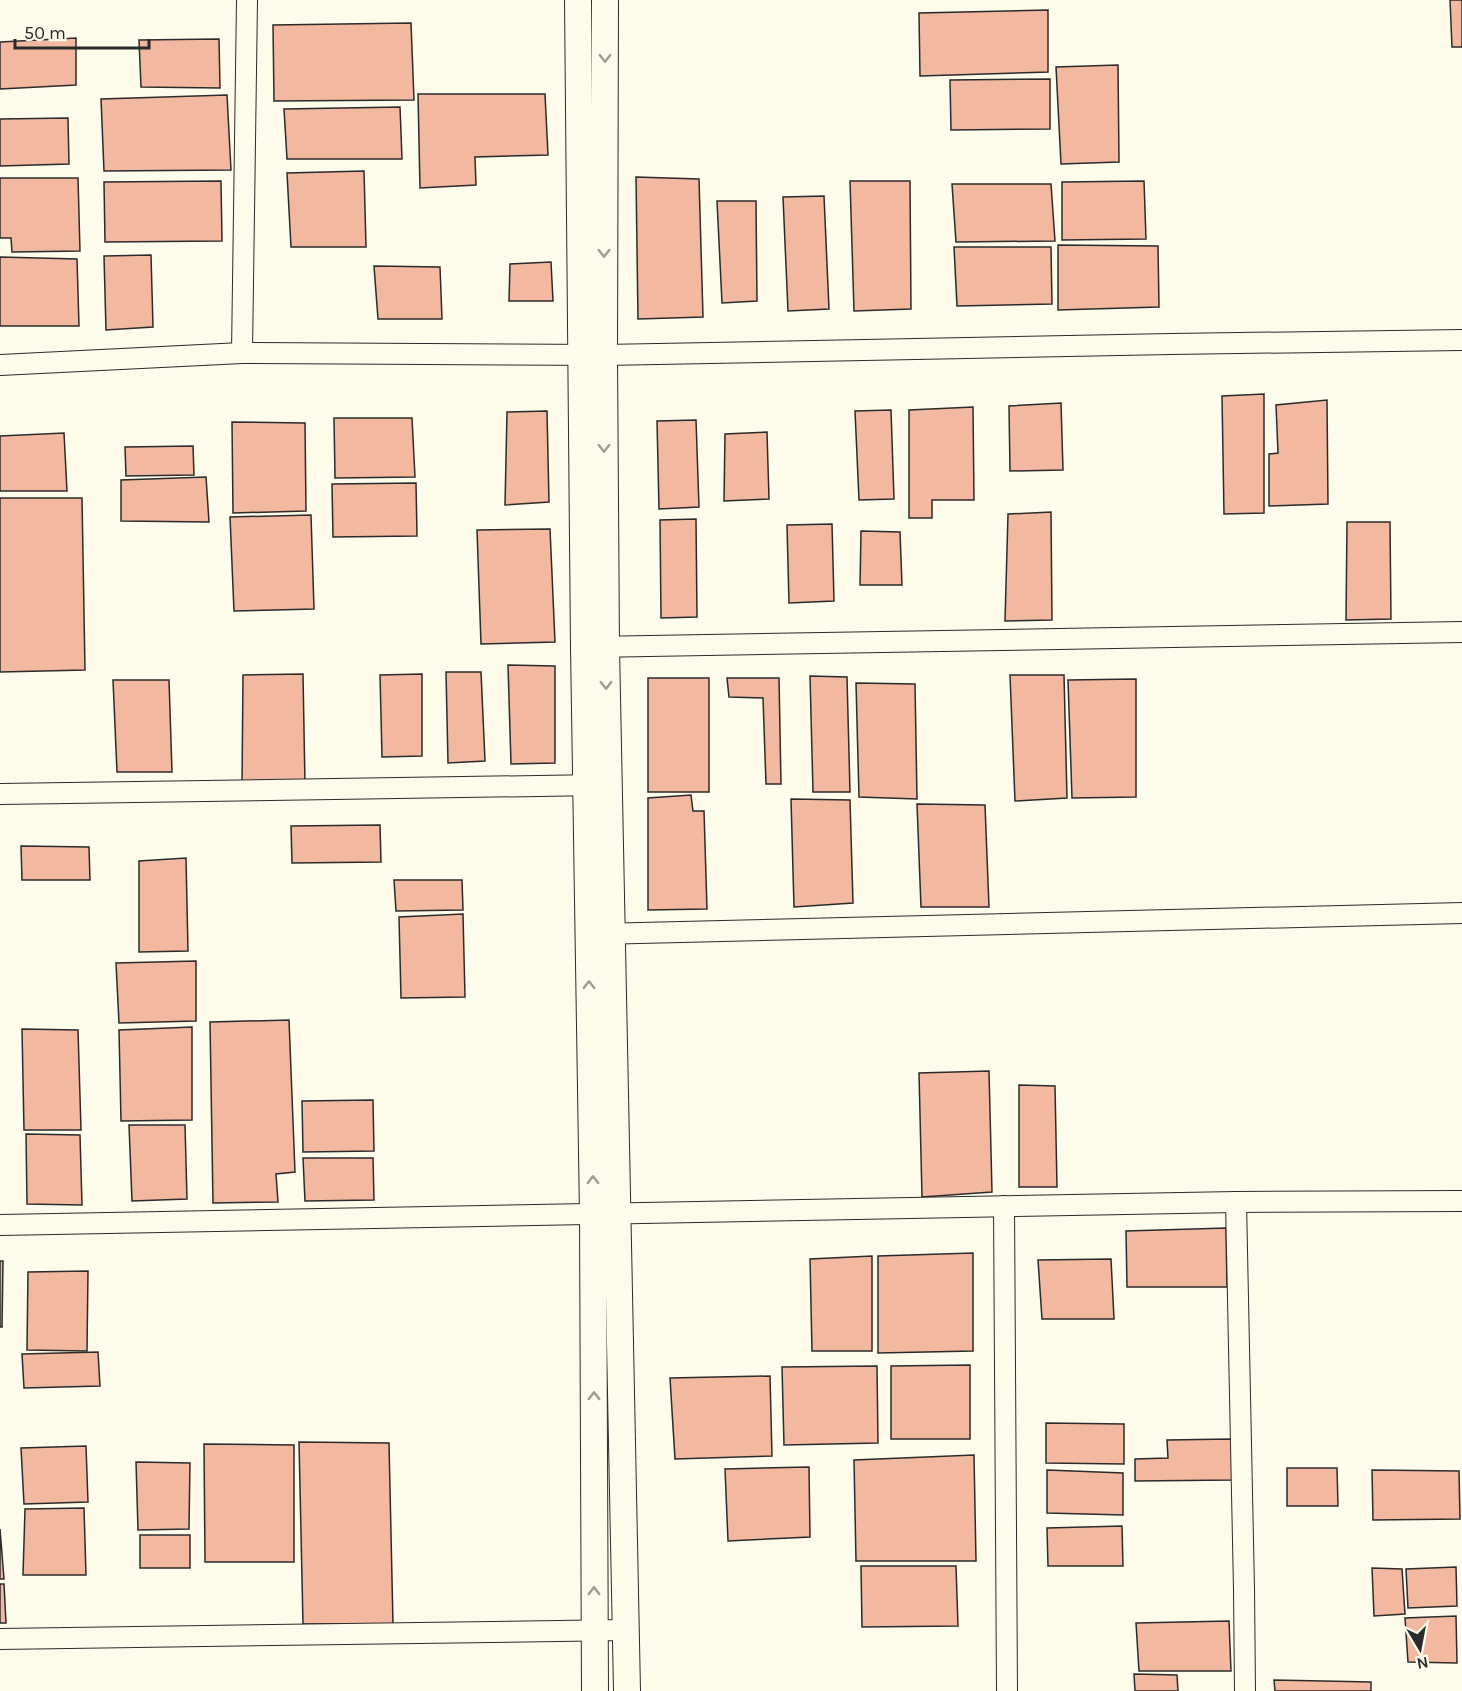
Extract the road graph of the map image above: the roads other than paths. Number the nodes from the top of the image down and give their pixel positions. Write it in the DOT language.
graph roads {
  1 [pos="248,0"];
  2 [pos="578,0"];
  3 [pos="605,0"];
  4 [pos="592,89"];
  5 [pos="1462,340"];
  6 [pos="242,352"];
  7 [pos="592,355"];
  8 [pos="0,365"];
  9 [pos="1462,632"];
  10 [pos="595,647"];
  11 [pos="597,785"];
  12 [pos="0,794"];
  13 [pos="1462,913"];
  14 [pos="600,934"];
  15 [pos="1462,1201"];
  16 [pos="1236,1202"];
  17 [pos="1004,1206"];
  18 [pos="605,1214"];
  19 [pos="0,1224"];
  20 [pos="594,1554"];
  21 [pos="625,1554"];
  22 [pos="626,1629"];
  23 [pos="594,1630"];
  24 [pos="0,1639"];
  25 [pos="595,1691"];
  26 [pos="627,1691"];
  27 [pos="1007,1691"];
  28 [pos="1245,1691"];
  1 -- 6 [label="street"];
  2 -- 4 [label="main road"];
  3 -- 4 [label="main road, one-way"];
  4 -- 7 [label="main road"];
  5 -- 7 [label="street"];
  6 -- 7 [label="street"];
  6 -- 8 [label="street"];
  7 -- 10 [label="main road"];
  9 -- 10 [label="street"];
  10 -- 11 [label="main road"];
  11 -- 12 [label="street"];
  11 -- 14 [label="main road"];
  13 -- 14 [label="street"];
  14 -- 18 [label="main road"];
  15 -- 16 [label="street"];
  16 -- 17 [label="street"];
  16 -- 28 [label="street"];
  17 -- 18 [label="street"];
  17 -- 27 [label="street"];
  18 -- 19 [label="street"];
  20 -- 18 [label="main road, one-way"];
  18 -- 21 [label="main road"];
  20 -- 21 [label="main road"];
  23 -- 20 [label="main road, one-way"];
  21 -- 22 [label="main road"];
  22 -- 23 [label="street"];
  22 -- 26 [label="main road"];
  23 -- 24 [label="street"];
  23 -- 25 [label="main road"];
}
